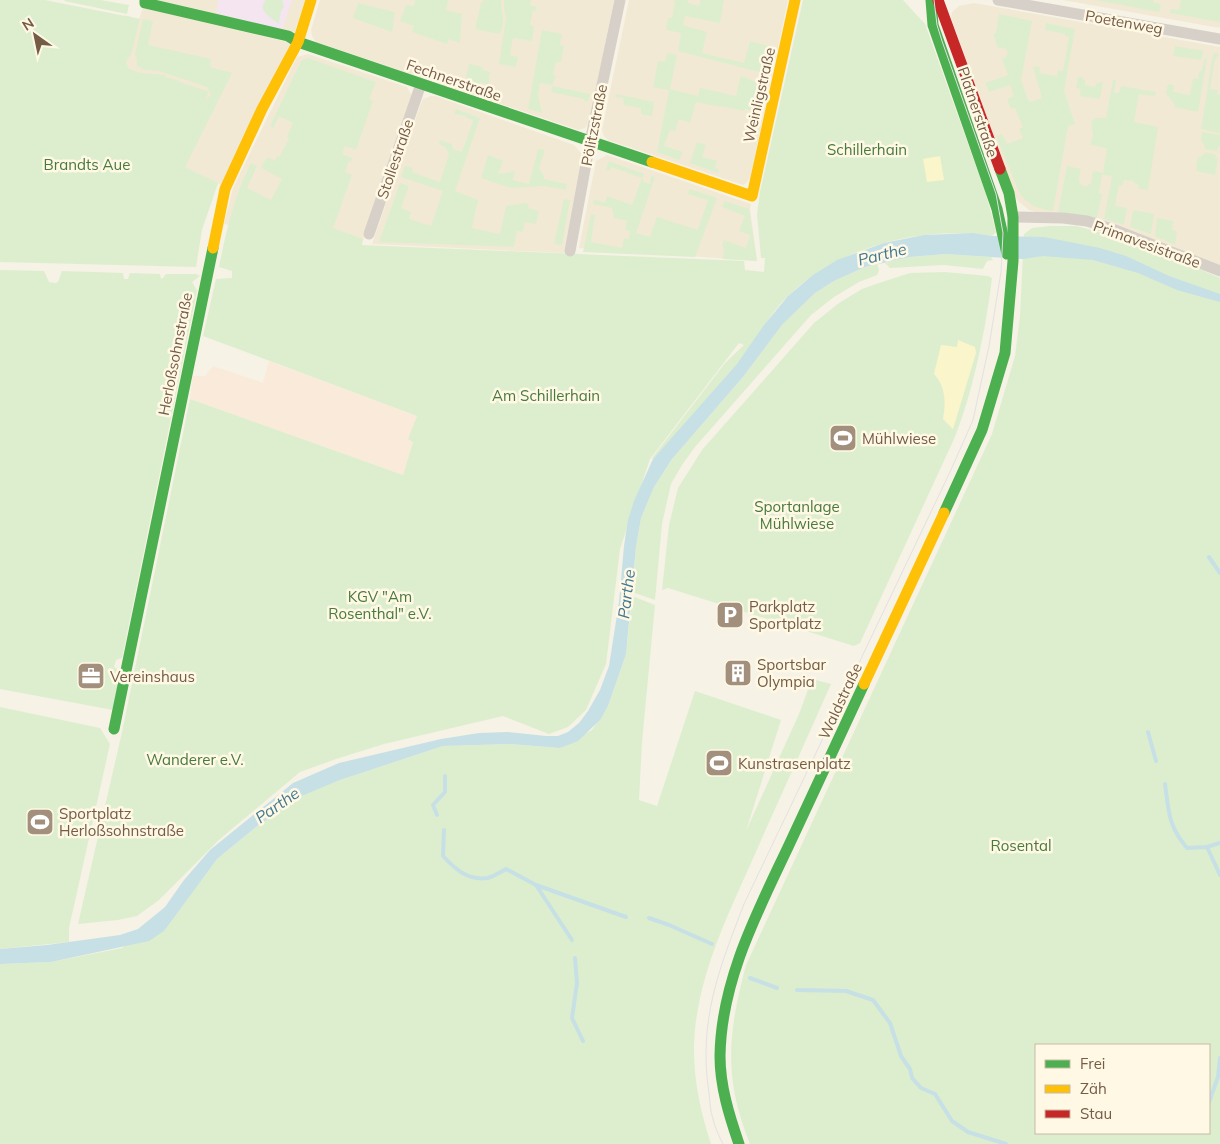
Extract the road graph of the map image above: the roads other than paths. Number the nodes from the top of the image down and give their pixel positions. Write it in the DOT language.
graph roads {
  1 [pos="311,0"];
  2 [pos="620,0"];
  3 [pos="795,0"];
  4 [pos="930,0"];
  5 [pos="938,0"];
  6 [pos="998,0"];
  7 [pos="145,2"];
  8 [pos="1220,39"];
  9 [pos="298,42"];
  10 [pos="421,84"];
  11 [pos="590,142"];
  12 [pos="752,196"];
  13 [pos="1013,217"];
  14 [pos="369,234"];
  15 [pos="1009,234"];
  16 [pos="570,251"];
  17 [pos="1220,271"];
  18 [pos="114,729"];
  19 [pos="739,1144"];
  1 -- 9 [label="street, Herloßsohnstraße"];
  2 -- 11 [label="street, Pölitzstraße"];
  3 -- 12 [label="street, Weinligstraße"];
  4 -- 15 [label="street, Platnerstraße"];
  5 -- 13 [label="street, Platnerstraße"];
  6 -- 8 [label="street, Poetenweg"];
  7 -- 9 [label="street, Fechnerstraße"];
  9 -- 10 [label="street, Fechnerstraße"];
  9 -- 18 [label="street, Herloßsohnstraße"];
  10 -- 11 [label="street, Fechnerstraße"];
  10 -- 14 [label="street, Stollestraße"];
  11 -- 12 [label="street, Fechnerstraße"];
  11 -- 16 [label="street, Pölitzstraße"];
  13 -- 15 [label="street, Waldstraße"];
  13 -- 17 [label="street, Primavesistraße"];
  15 -- 19 [label="street, Waldstraße"];
}
